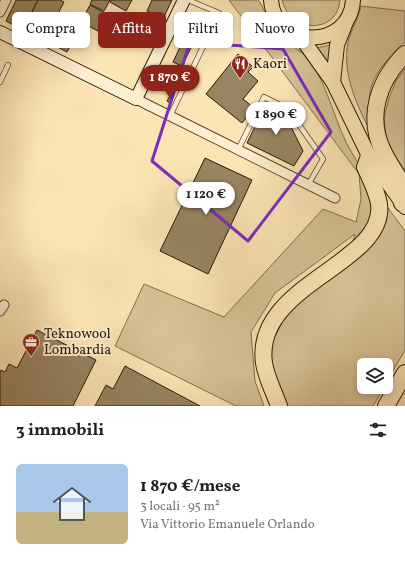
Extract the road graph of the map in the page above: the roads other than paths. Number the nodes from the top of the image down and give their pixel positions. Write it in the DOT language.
graph roads {
  1 [pos="6,0"];
  2 [pos="184,0"];
  3 [pos="188,0"];
  4 [pos="264,0"];
  5 [pos="271,0"];
  6 [pos="353,0"];
  7 [pos="0,12"];
  8 [pos="272,12"];
  9 [pos="274,12"];
  10 [pos="346,20"];
  11 [pos="0,32"];
  12 [pos="309,37"];
  13 [pos="309,48"];
  14 [pos="405,54"];
  15 [pos="8,65"];
  16 [pos="151,70"];
  17 [pos="0,82"];
  18 [pos="333,82"];
  19 [pos="184,86"];
  20 [pos="136,100"];
  21 [pos="170,116"];
  22 [pos="238,150"];
  23 [pos="369,156"];
  24 [pos="308,185"];
  25 [pos="404,197"];
  26 [pos="335,198"];
  27 [pos="405,373"];
  28 [pos="279,406"];
  29 [pos="386,406"];
  1 -- 7 [label="street"];
  2 -- 16 [label="street"];
  3 -- 19 [label="lane"];
  4 -- 8 [label="street"];
  5 -- 9 [label="main road"];
  6 -- 10 [label="main road"];
  10 -- 12 [label="main road"];
  10 -- 18 [label="main road"];
  11 -- 20 [label="street"];
  13 -- 18 [label="main road"];
  14 -- 25 [label="highway"];
  15 -- 17 [label="lane"];
  16 -- 19 [label="lane"];
  16 -- 20 [label="street"];
  18 -- 23 [label="main road"];
  19 -- 21 [label="lane"];
  20 -- 21 [label="street"];
  21 -- 22 [label="street"];
  22 -- 24 [label="street"];
  22 -- 24 [label="lane"];
  23 -- 25 [label="main road"];
  23 -- 28 [label="highway"];
  24 -- 26 [label="street"];
  27 -- 29 [label="highway"];
}
